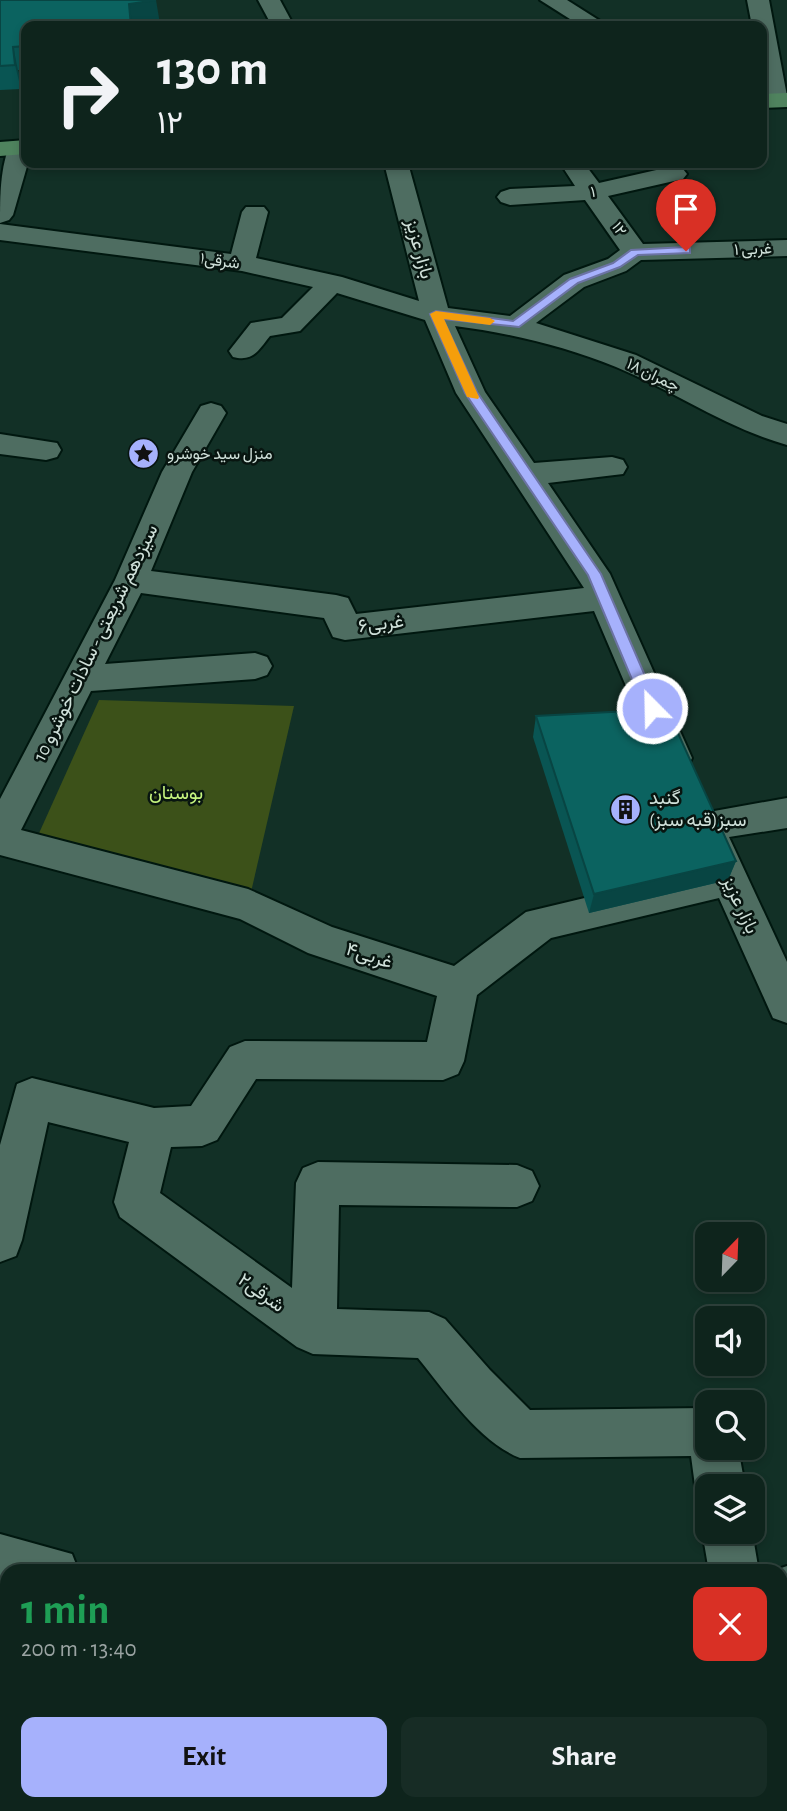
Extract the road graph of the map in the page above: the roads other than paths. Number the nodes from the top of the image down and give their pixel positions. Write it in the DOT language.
graph roads {
  1 [pos="269,0"];
  2 [pos="551,0"];
  3 [pos="758,0"];
  4 [pos="280,21"];
  5 [pos="588,21"];
  6 [pos="762,21"];
  7 [pos="767,53"];
  8 [pos="775,100"];
  9 [pos="16,148"];
  10 [pos="397,168"];
  11 [pos="576,168"];
  12 [pos="674,174"];
  13 [pos="5,186"];
  14 [pos="594,192"];
  15 [pos="510,197"];
  16 [pos="255,212"];
  17 [pos="0,215"];
  18 [pos="0,232"];
  19 [pos="787,248"];
  20 [pos="635,252"];
  21 [pos="242,263"];
  22 [pos="332,283"];
  23 [pos="436,314"];
  24 [pos="228,320"];
  25 [pos="515,325"];
  26 [pos="261,329"];
  27 [pos="243,351"];
  28 [pos="211,413"];
  29 [pos="787,435"];
  30 [pos="0,443"];
  31 [pos="46,450"];
  32 [pos="612,467"];
  33 [pos="526,474"];
  34 [pos="131,580"];
  35 [pos="604,598"];
  36 [pos="255,666"];
  37 [pos="82,679"];
  38 [pos="695,805"];
  39 [pos="787,813"];
  40 [pos="0,838"];
  41 [pos="728,880"];
  42 [pos="459,985"];
  43 [pos="787,1005"];
  44 [pos="154,1128"];
  45 [pos="517,1186"];
  46 [pos="0,1240"];
  47 [pos="313,1331"];
  48 [pos="695,1432"];
  49 [pos="729,1544"];
  50 [pos="0,1559"];
  51 [pos="21,1564"];
  52 [pos="733,1564"];
  1 -- 4 [label="street"];
  2 -- 5 [label="street"];
  3 -- 6 [label="street"];
  7 -- 8 [label="street"];
  9 -- 13 [label="street"];
  10 -- 23 [label="street, بازار عزیز"];
  11 -- 14 [label="street, ۱۲"];
  12 -- 14 [label="street, ۱"];
  13 -- 17 [label="street"];
  14 -- 15 [label="street, ۱"];
  14 -- 20 [label="street, ۱۲"];
  16 -- 21 [label="street"];
  18 -- 21 [label="street, شرقی۱"];
  19 -- 20 [label="street, ۱ غربی"];
  20 -- 25 [label="street, ۱۲"];
  21 -- 22 [label="street, شرقی۱"];
  22 -- 23 [label="street, شرقی۱"];
  22 -- 26 [label="street"];
  23 -- 25 [label="street"];
  23 -- 33 [label="street, بازار عزیز"];
  24 -- 26 [label="street"];
  25 -- 29 [label="street, چمران ۱۸"];
  26 -- 27 [label="street"];
  28 -- 34 [label="street, سیزدهم شریعتی - سادات خوشرو 10"];
  30 -- 31 [label="street"];
  32 -- 33 [label="street"];
  33 -- 35 [label="street, بازار عزیز"];
  34 -- 35 [label="street, غربی۶"];
  34 -- 37 [label="street, سیزدهم شریعتی - سادات خوشرو 10"];
  35 -- 38 [label="street, بازار عزیز"];
  36 -- 37 [label="street"];
  37 -- 40 [label="street, سیزدهم شریعتی - سادات خوشرو 10"];
  38 -- 39 [label="street"];
  38 -- 41 [label="street, بازار عزیز"];
  40 -- 42 [label="street, غربی۴"];
  41 -- 42 [label="street"];
  41 -- 43 [label="street, بازار عزیز"];
  42 -- 44 [label="street"];
  44 -- 46 [label="street"];
  44 -- 47 [label="street, شرقی۲"];
  45 -- 47 [label="street"];
  47 -- 48 [label="street"];
  49 -- 52 [label="street"];
  50 -- 51 [label="street"];
}
